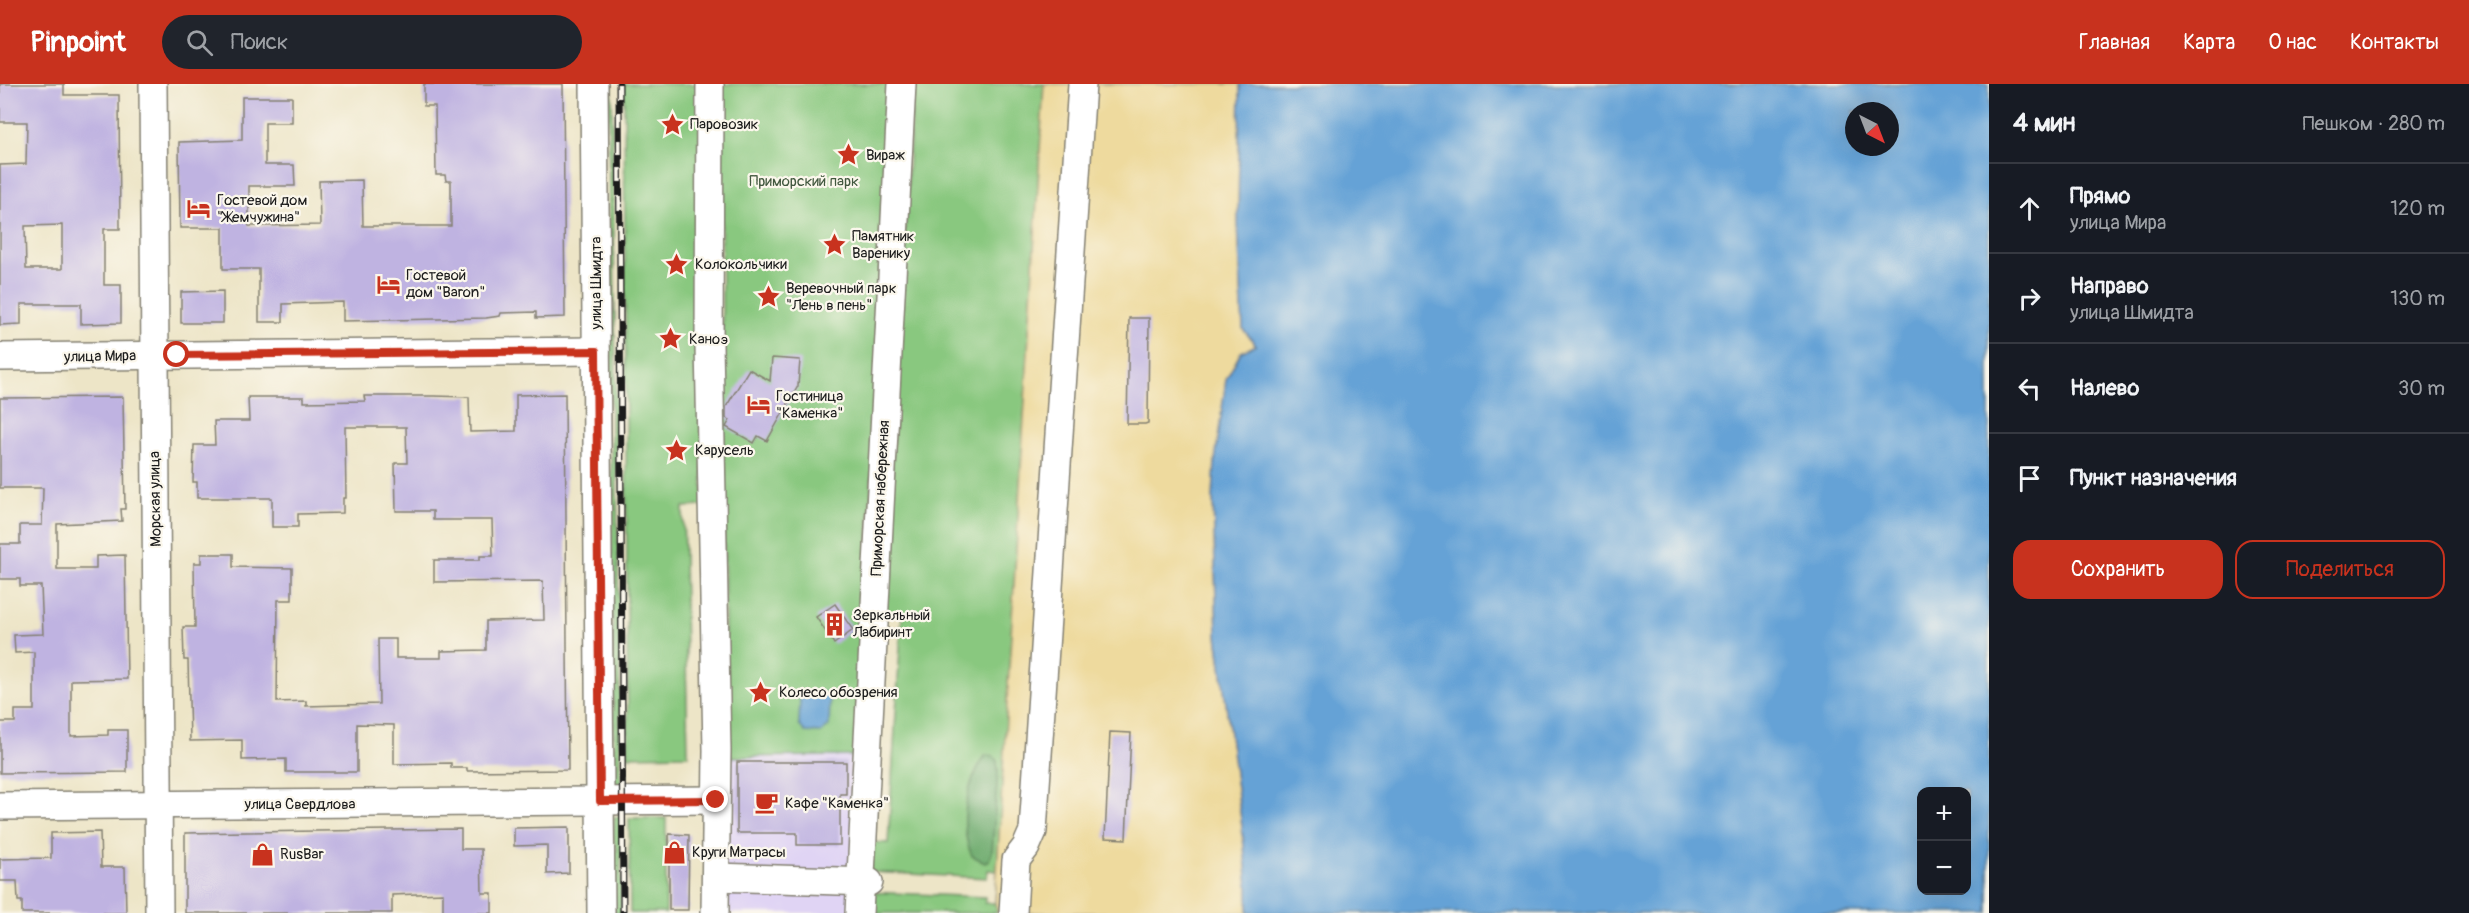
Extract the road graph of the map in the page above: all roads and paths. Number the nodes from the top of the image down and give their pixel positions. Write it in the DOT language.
graph roads {
  1 [pos="153,84"];
  2 [pos="594,84"];
  3 [pos="710,84"];
  4 [pos="902,84"];
  5 [pos="1082,84"];
  6 [pos="596,351"];
  7 [pos="154,355"];
  8 [pos="0,357"];
  9 [pos="716,800"];
  10 [pos="600,801"];
  11 [pos="159,805"];
  12 [pos="0,806"];
  13 [pos="716,877"];
  14 [pos="864,882"];
  15 [pos="159,913"];
  16 [pos="601,913"];
  17 [pos="715,913"];
  18 [pos="859,913"];
  19 [pos="1013,913"];
  1 -- 7 [label="street, Морская улица"];
  2 -- 6 [label="street, улица Шмидта"];
  3 -- 9 [label="street"];
  4 -- 14 [label="street, Приморская набережная"];
  5 -- 19 [label="street"];
  6 -- 7 [label="street, улица Мира"];
  6 -- 10 [label="street, улица Шмидта"];
  7 -- 8 [label="street, улица Мира"];
  7 -- 11 [label="street, Морская улица"];
  9 -- 10 [label="street, улица Свердлова"];
  9 -- 13 [label="street"];
  10 -- 11 [label="street, улица Свердлова"];
  10 -- 16 [label="street, улица Шмидта"];
  11 -- 12 [label="street, улица Свердлова"];
  11 -- 15 [label="street, Морская улица"];
  13 -- 14 [label="street"];
  13 -- 17 [label="street"];
  14 -- 18 [label="street, Приморская набережная"];
}
